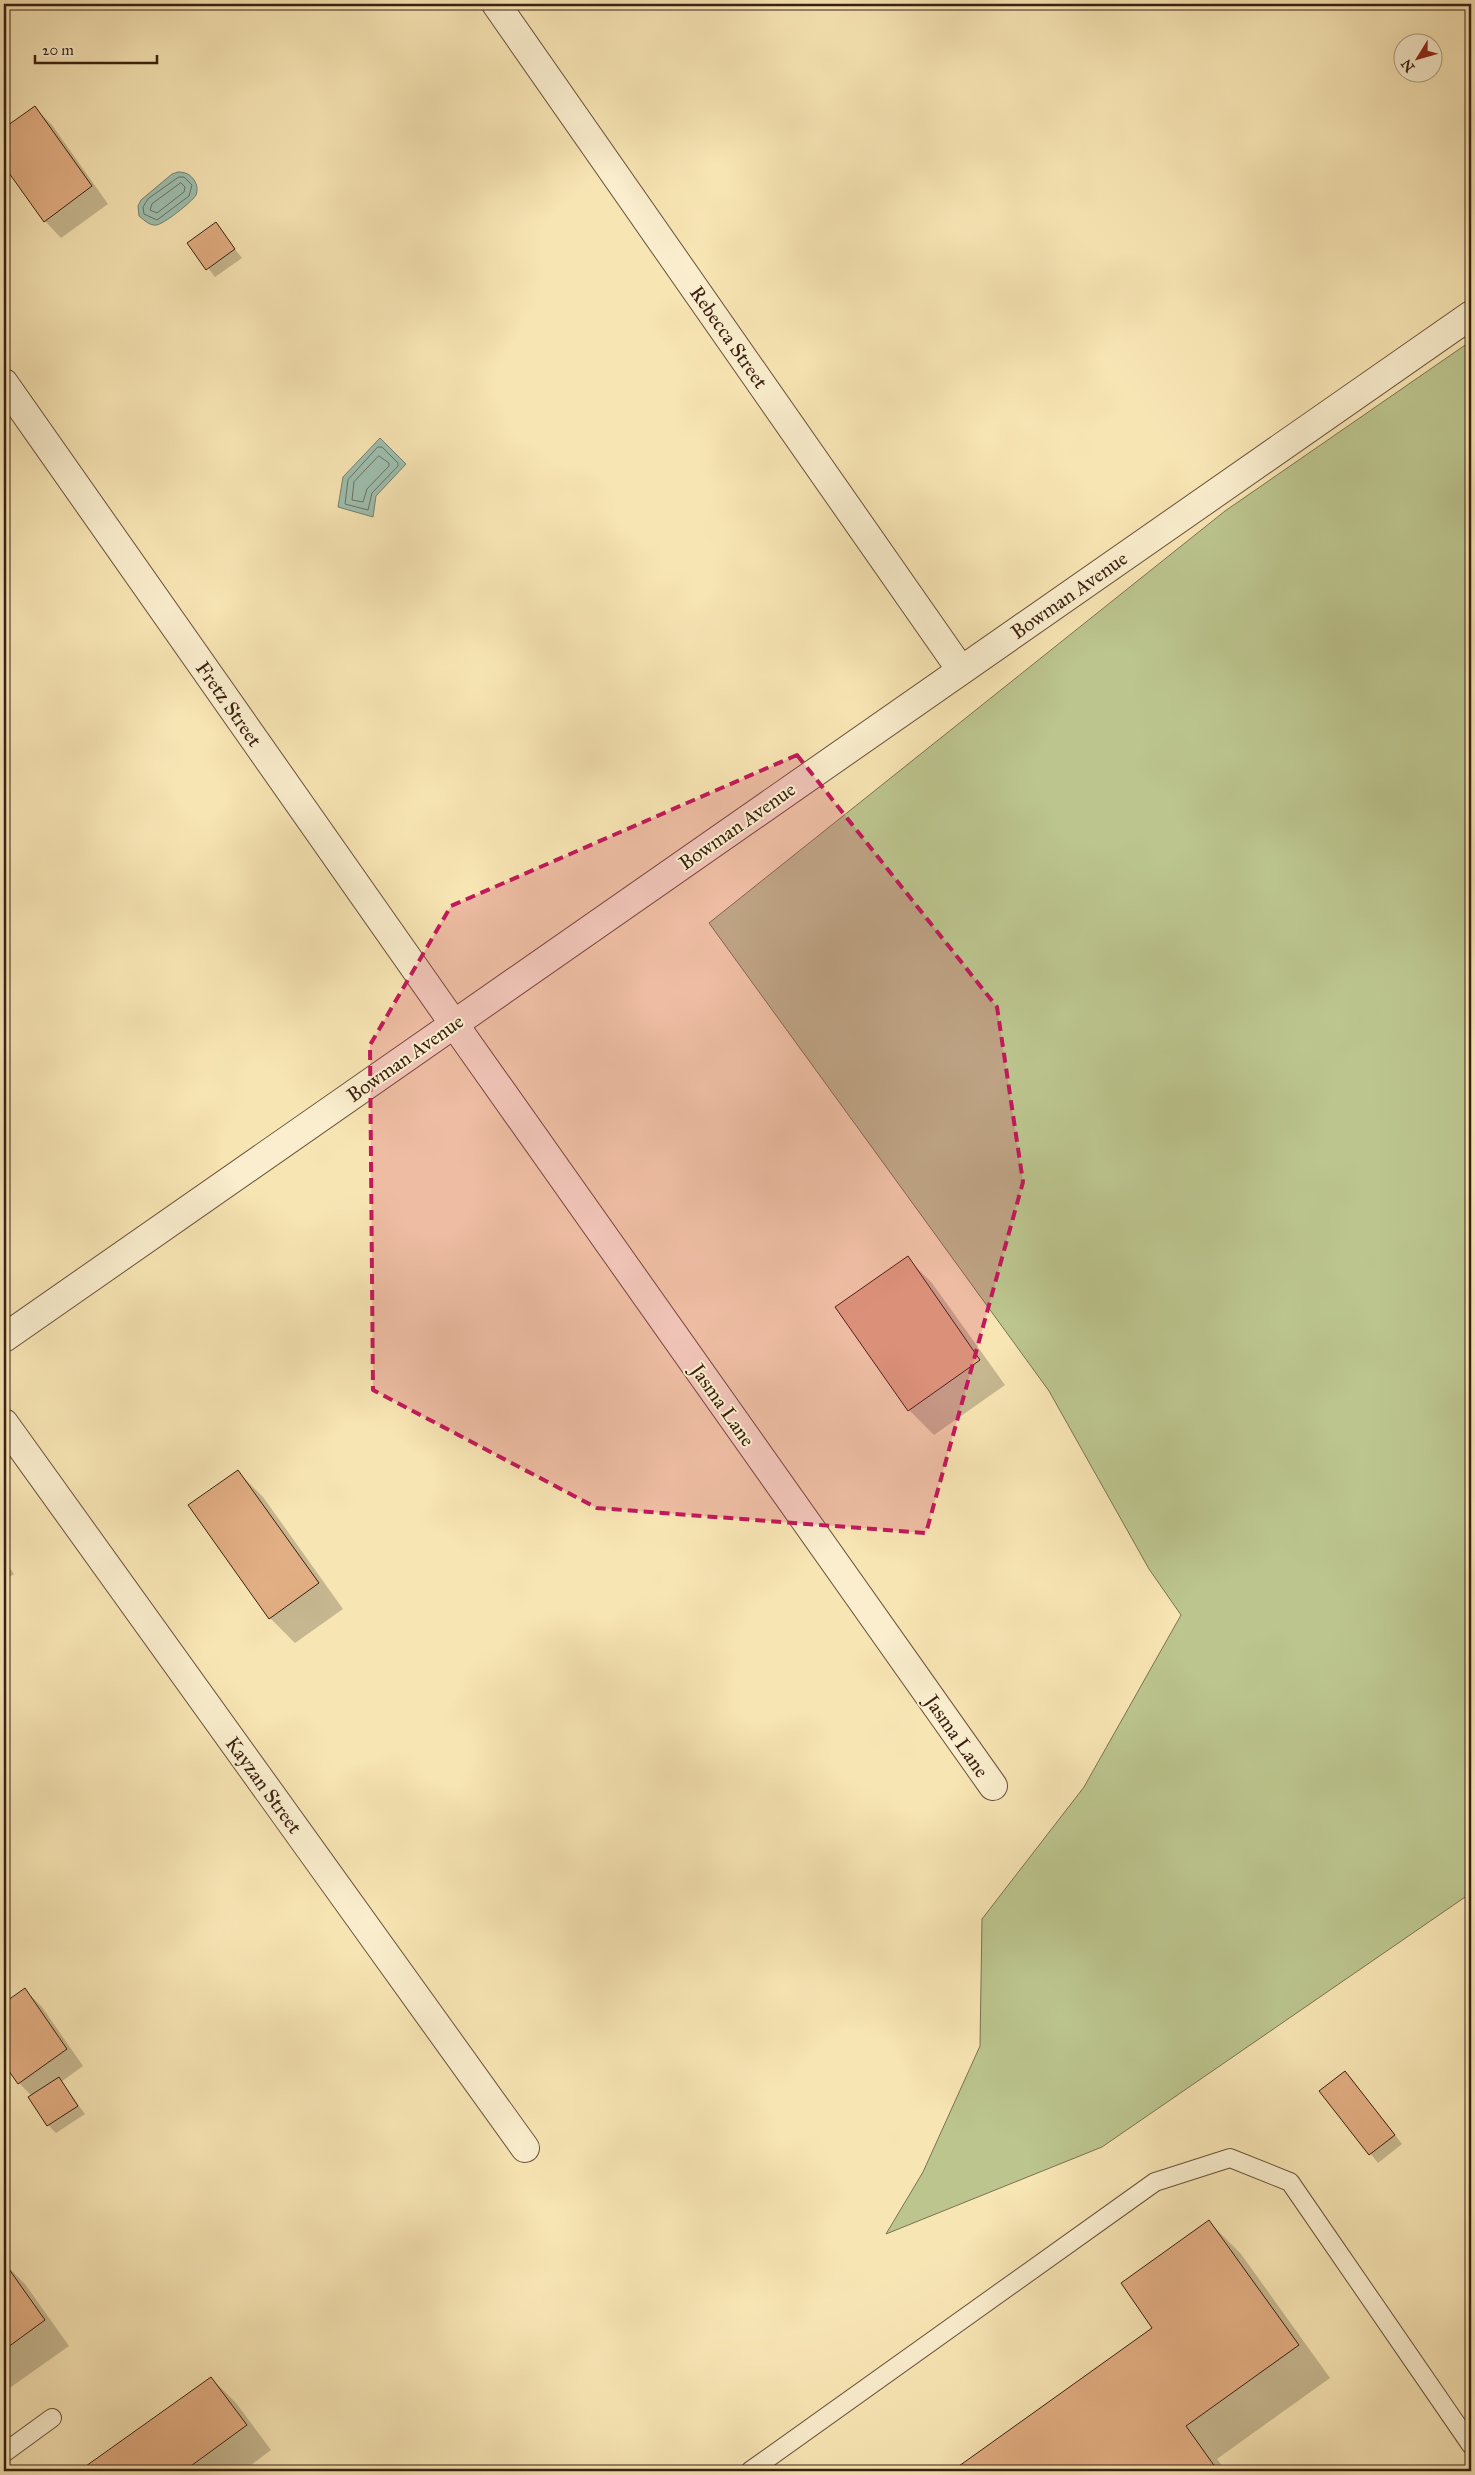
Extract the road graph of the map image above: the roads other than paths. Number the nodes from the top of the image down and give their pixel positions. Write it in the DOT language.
graph roads {
  1 [pos="496,4"];
  2 [pos="1471,315"];
  3 [pos="4,383"];
  4 [pos="962,670"];
  5 [pos="454,1024"];
  6 [pos="4,1338"];
  7 [pos="4,1423"];
  8 [pos="993,1786"];
  9 [pos="525,2148"];
  10 [pos="52,2418"];
  11 [pos="1471,2445"];
  12 [pos="4,2453"];
  13 [pos="750,2471"];
  1 -- 4 [label="street, Rebecca Street"];
  2 -- 4 [label="street, Bowman Avenue"];
  3 -- 5 [label="street, Fretz Street"];
  4 -- 5 [label="street, Bowman Avenue"];
  5 -- 6 [label="street, Bowman Avenue"];
  5 -- 8 [label="street, Jasma Lane"];
  7 -- 9 [label="street, Kayzan Street"];
  10 -- 12 [label="lane"];
  11 -- 13 [label="lane"];
}
